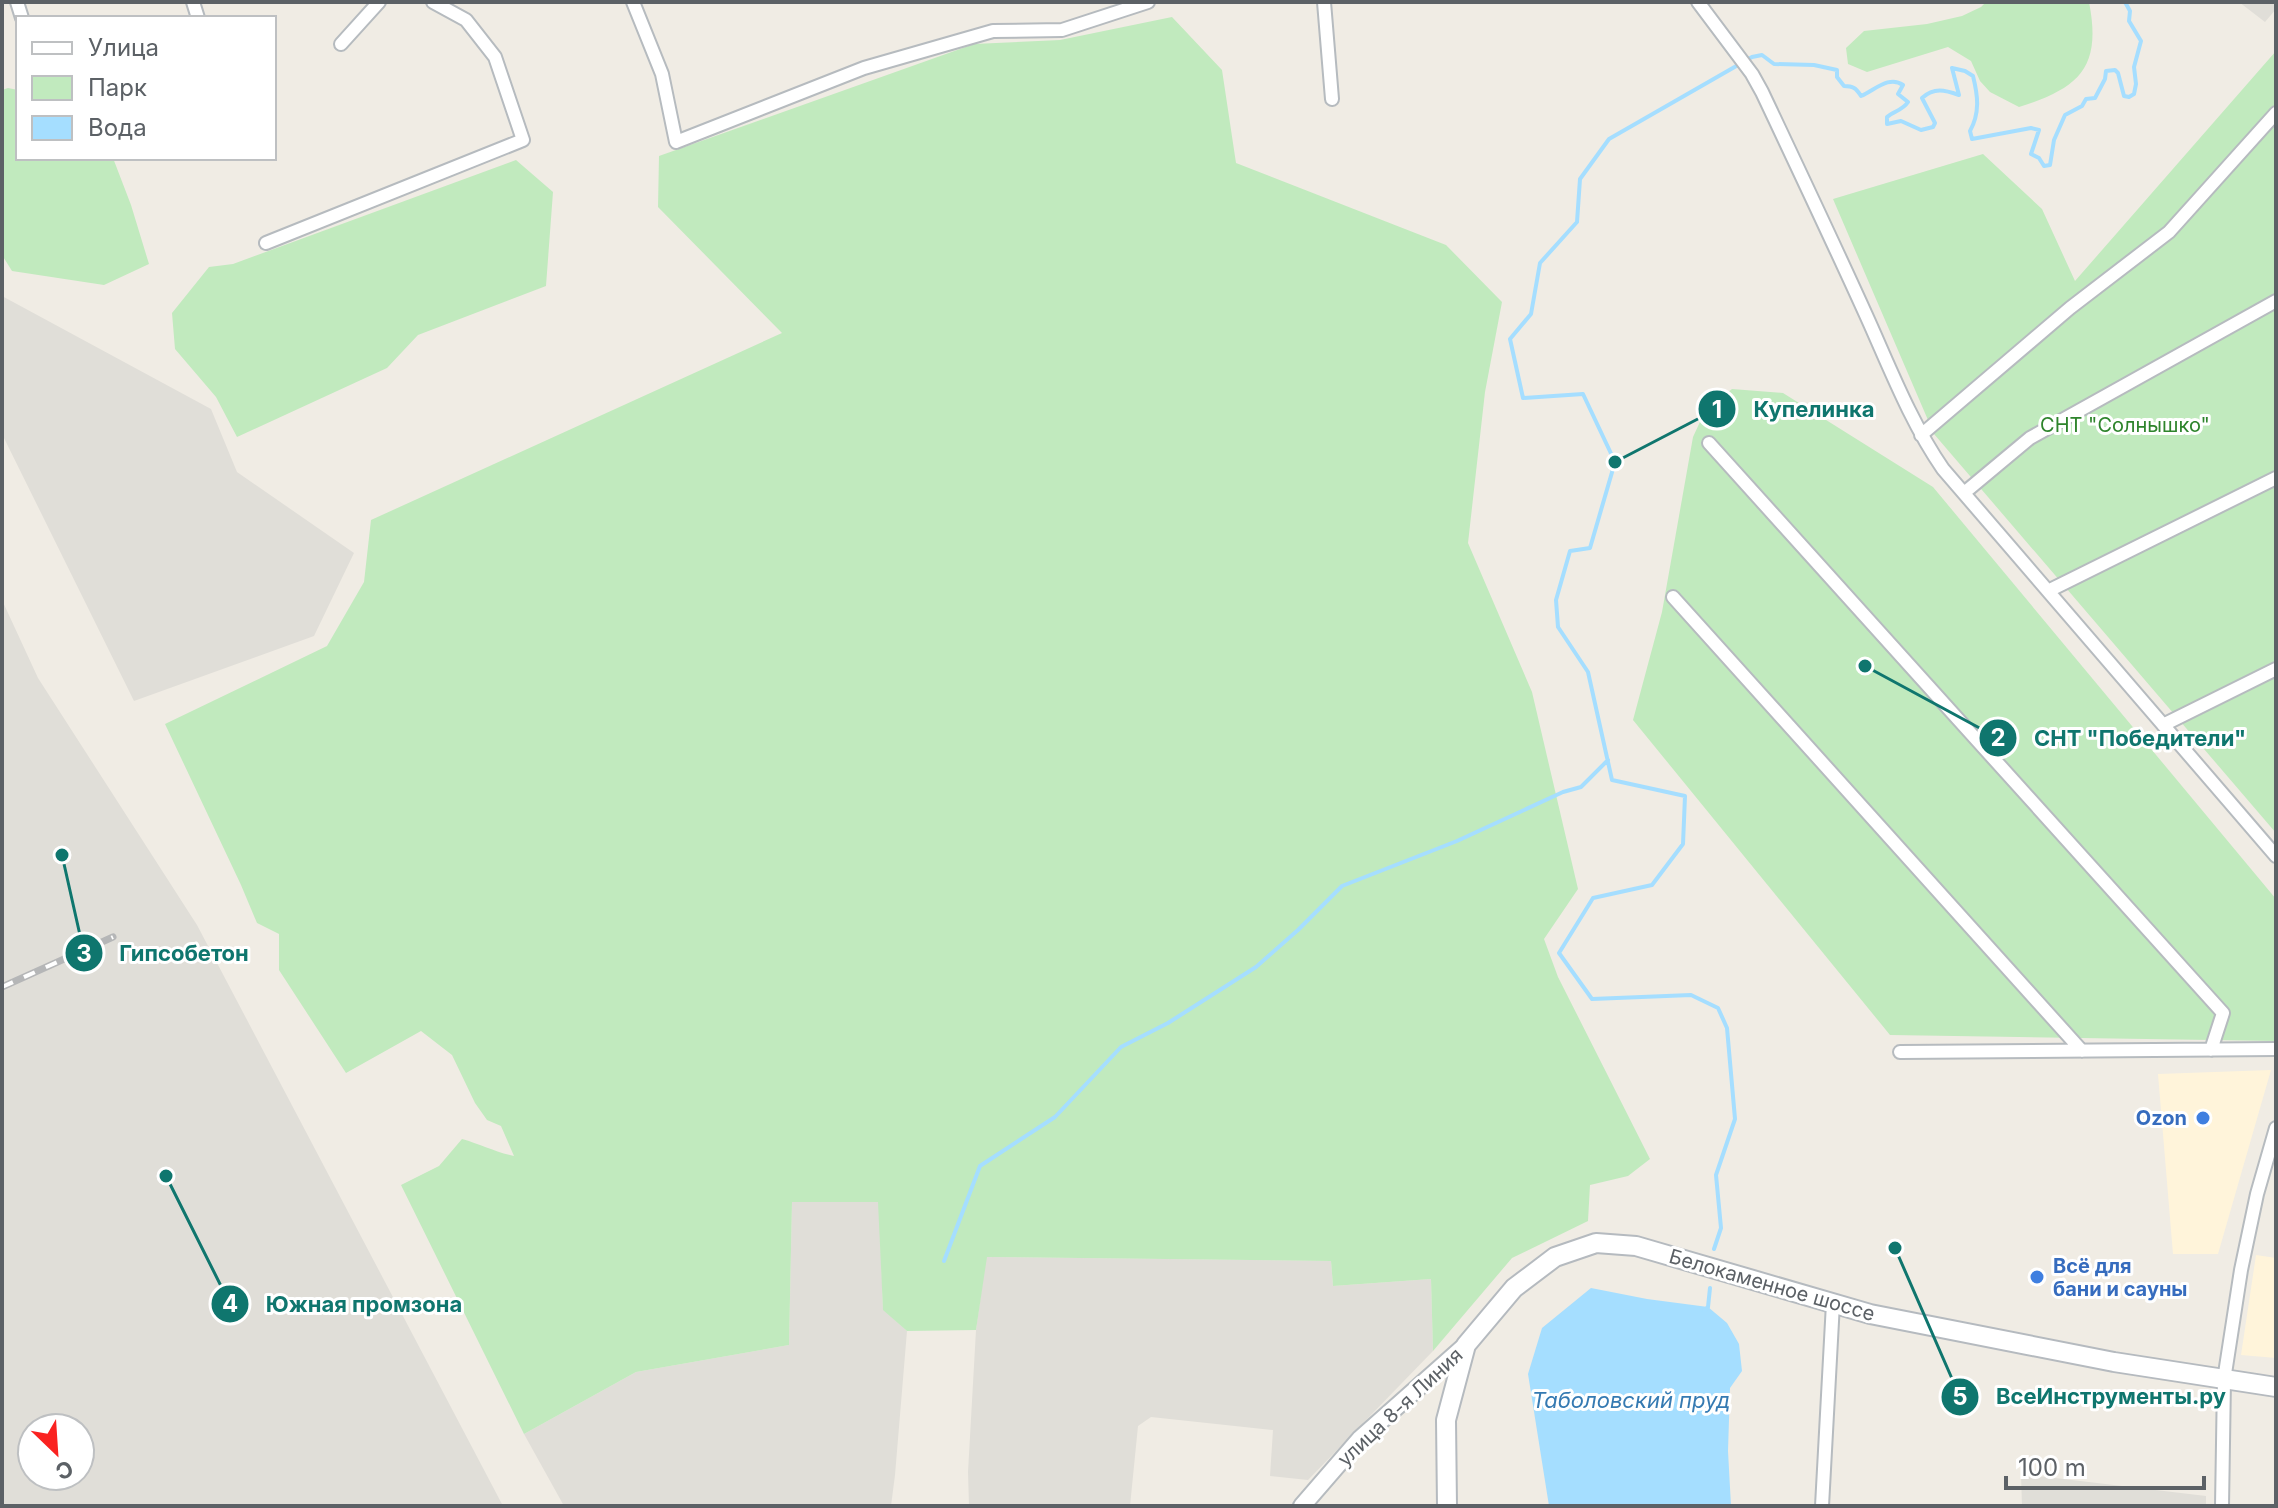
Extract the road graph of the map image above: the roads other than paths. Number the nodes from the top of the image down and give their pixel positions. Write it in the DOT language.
graph roads {
  1 [pos="379,2"];
  2 [pos="433,2"];
  3 [pos="633,2"];
  4 [pos="1148,2"];
  5 [pos="1324,2"];
  6 [pos="1698,2"];
  7 [pos="341,44"];
  8 [pos="1332,99"];
  9 [pos="2276,113"];
  10 [pos="266,243"];
  11 [pos="2276,301"];
  12 [pos="1921,435"];
  13 [pos="1709,443"];
  14 [pos="2276,478"];
  15 [pos="1964,493"];
  16 [pos="2048,591"];
  17 [pos="1673,597"];
  18 [pos="2276,669"];
  19 [pos="2163,725"];
  20 [pos="2276,856"];
  21 [pos="2276,1049"];
  22 [pos="2211,1050"];
  23 [pos="2082,1051"];
  24 [pos="1900,1052"];
  25 [pos="2276,1128"];
  26 [pos="1833,1303"];
  27 [pos="1466,1345"];
  28 [pos="2224,1380"];
  29 [pos="2276,1387"];
  30 [pos="1302,1506"];
  31 [pos="1447,1506"];
  32 [pos="1822,1506"];
  33 [pos="2222,1506"];
  1 -- 7 [label="street"];
  2 -- 10 [label="street"];
  3 -- 4 [label="street"];
  5 -- 8 [label="street"];
  6 -- 12 [label="street"];
  9 -- 12 [label="street"];
  11 -- 15 [label="street"];
  12 -- 15 [label="street"];
  13 -- 22 [label="street"];
  14 -- 16 [label="street"];
  15 -- 16 [label="street"];
  16 -- 19 [label="street"];
  17 -- 23 [label="street"];
  18 -- 19 [label="street"];
  19 -- 20 [label="street"];
  21 -- 22 [label="street"];
  22 -- 23 [label="street"];
  23 -- 24 [label="street"];
  25 -- 28 [label="street"];
  26 -- 27 [label="main road, Белокаменное шоссе"];
  26 -- 28 [label="main road, Белокаменное шоссе"];
  26 -- 32 [label="street"];
  27 -- 30 [label="street, улица 8-я Линия"];
  27 -- 31 [label="main road, Белокаменное шоссе"];
  28 -- 29 [label="main road, Белокаменное шоссе"];
  28 -- 33 [label="street"];
}
